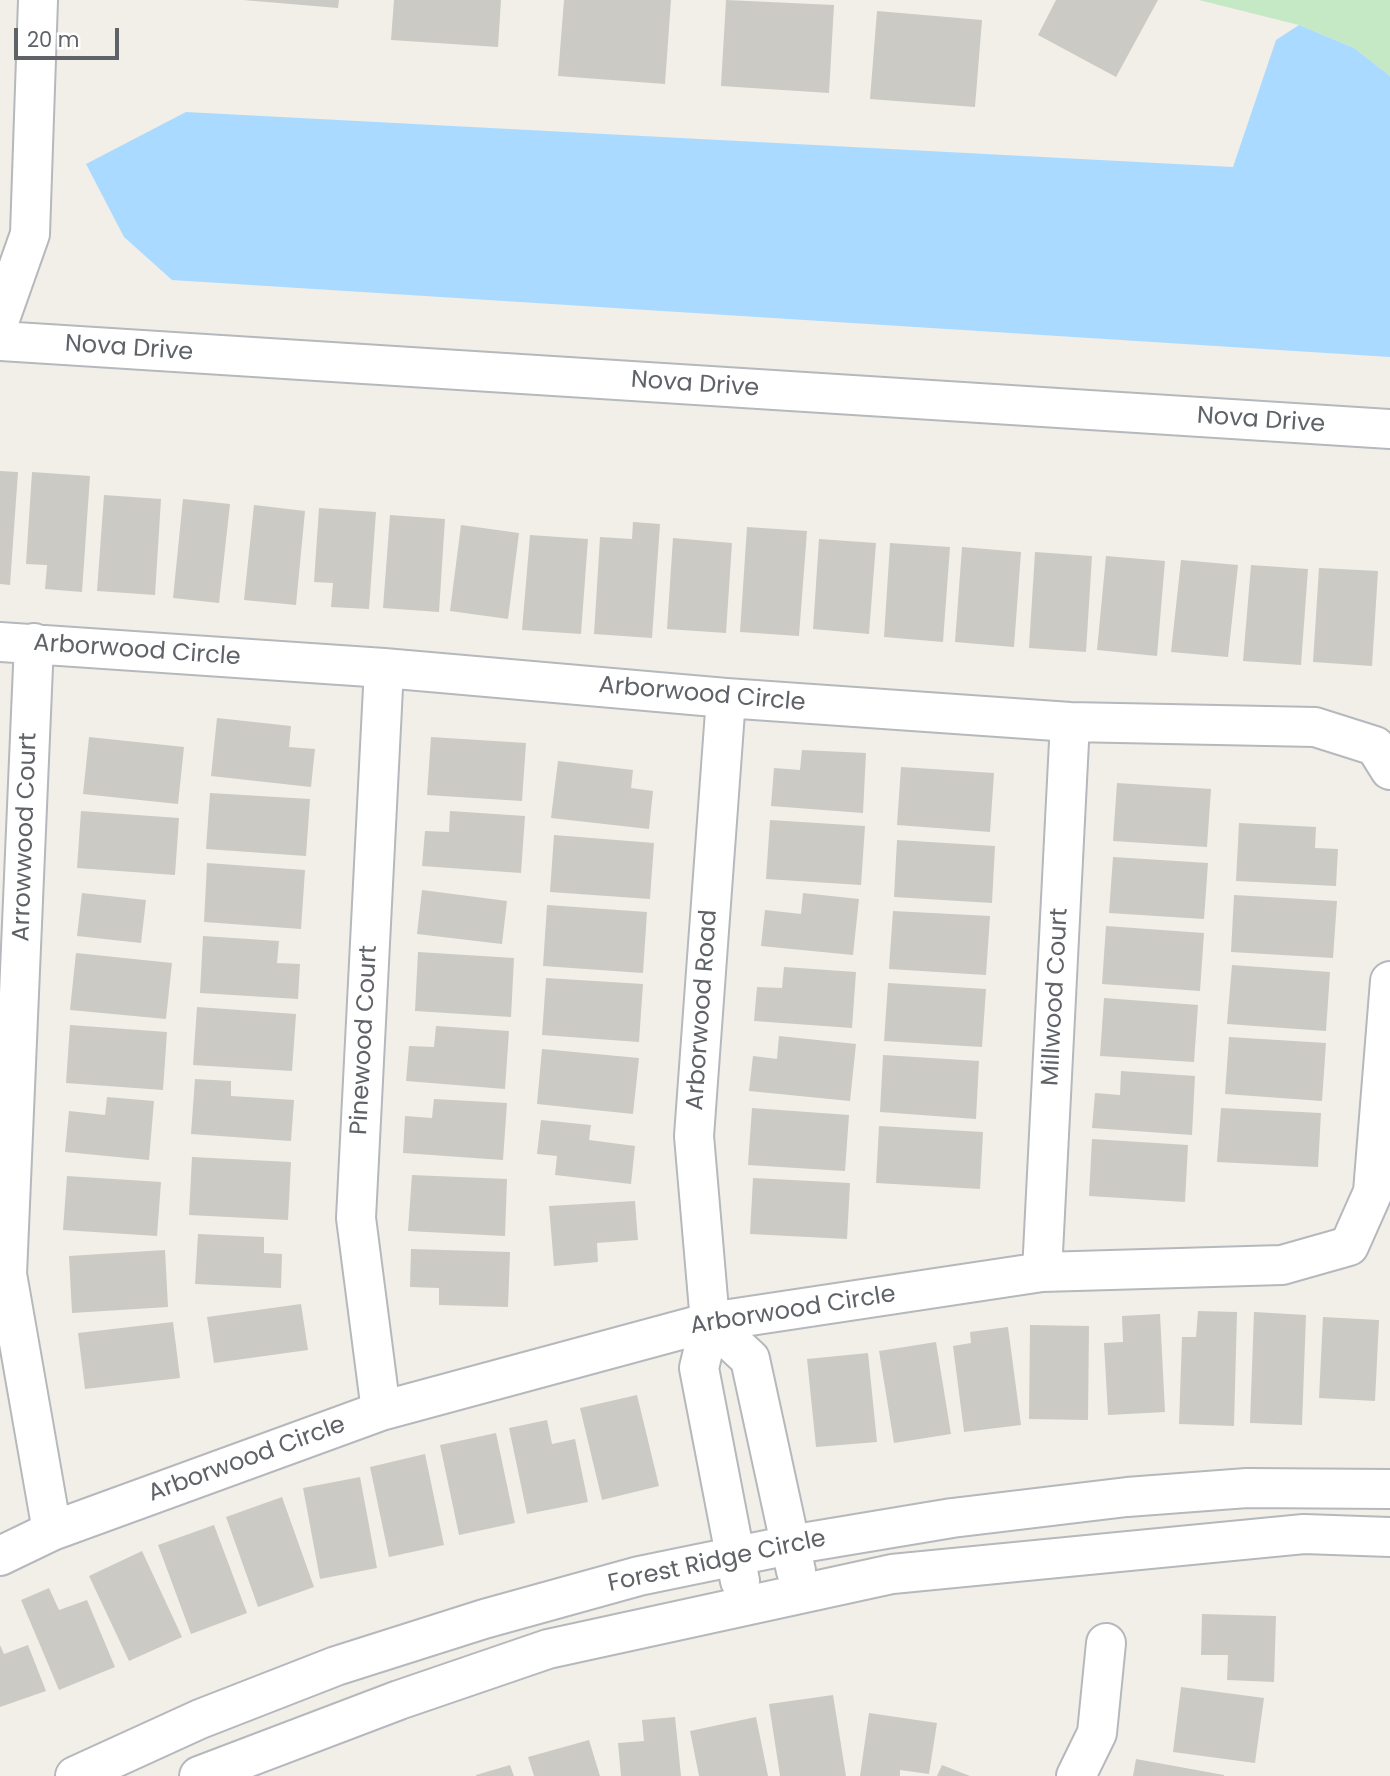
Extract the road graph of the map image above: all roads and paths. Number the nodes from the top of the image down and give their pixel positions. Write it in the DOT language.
graph roads {
  1 [pos="38,0"];
  2 [pos="0,320"];
  3 [pos="0,341"];
  4 [pos="1390,429"];
  5 [pos="17,642"];
  6 [pos="384,668"];
  7 [pos="726,698"];
  8 [pos="1070,722"];
  9 [pos="1390,770"];
  10 [pos="1390,981"];
  11 [pos="1042,1272"];
  12 [pos="710,1322"];
  13 [pos="381,1410"];
  14 [pos="1390,1489"];
  15 [pos="52,1531"];
  16 [pos="1390,1537"];
  17 [pos="790,1545"];
  18 [pos="0,1556"];
  19 [pos="736,1556"];
  20 [pos="801,1594"];
  21 [pos="745,1608"];
  22 [pos="1107,1643"];
  23 [pos="75,1776"];
  24 [pos="199,1776"];
  25 [pos="1076,1776"];
  1 -- 2 [label="street"];
  3 -- 4 [label="street, Nova Drive"];
  5 -- 6 [label="street, Arborwood Circle"];
  5 -- 15 [label="street, Arrowwood Court"];
  6 -- 7 [label="street, Arborwood Circle"];
  6 -- 13 [label="street, Pinewood Court"];
  7 -- 8 [label="street, Arborwood Circle"];
  7 -- 12 [label="street, Arborwood Road"];
  8 -- 9 [label="street, Arborwood Circle"];
  8 -- 11 [label="street, Millwood Court"];
  10 -- 11 [label="street, Arborwood Circle"];
  11 -- 12 [label="street, Arborwood Circle"];
  12 -- 13 [label="street, Arborwood Circle"];
  12 -- 17 [label="street"];
  12 -- 19 [label="street, Arborwood Road"];
  13 -- 15 [label="street, Arborwood Circle"];
  14 -- 17 [label="street, Forest Ridge Circle"];
  15 -- 18 [label="street, Arborwood Circle"];
  16 -- 20 [label="street, Forest Ridge Circle"];
  17 -- 19 [label="street, Forest Ridge Circle"];
  17 -- 20 [label="street"];
  19 -- 21 [label="street, Arborwood Road"];
  19 -- 23 [label="street, Forest Ridge Circle"];
  20 -- 21 [label="street, Forest Ridge Circle"];
  21 -- 24 [label="street, Forest Ridge Circle"];
  22 -- 25 [label="street"];
}
